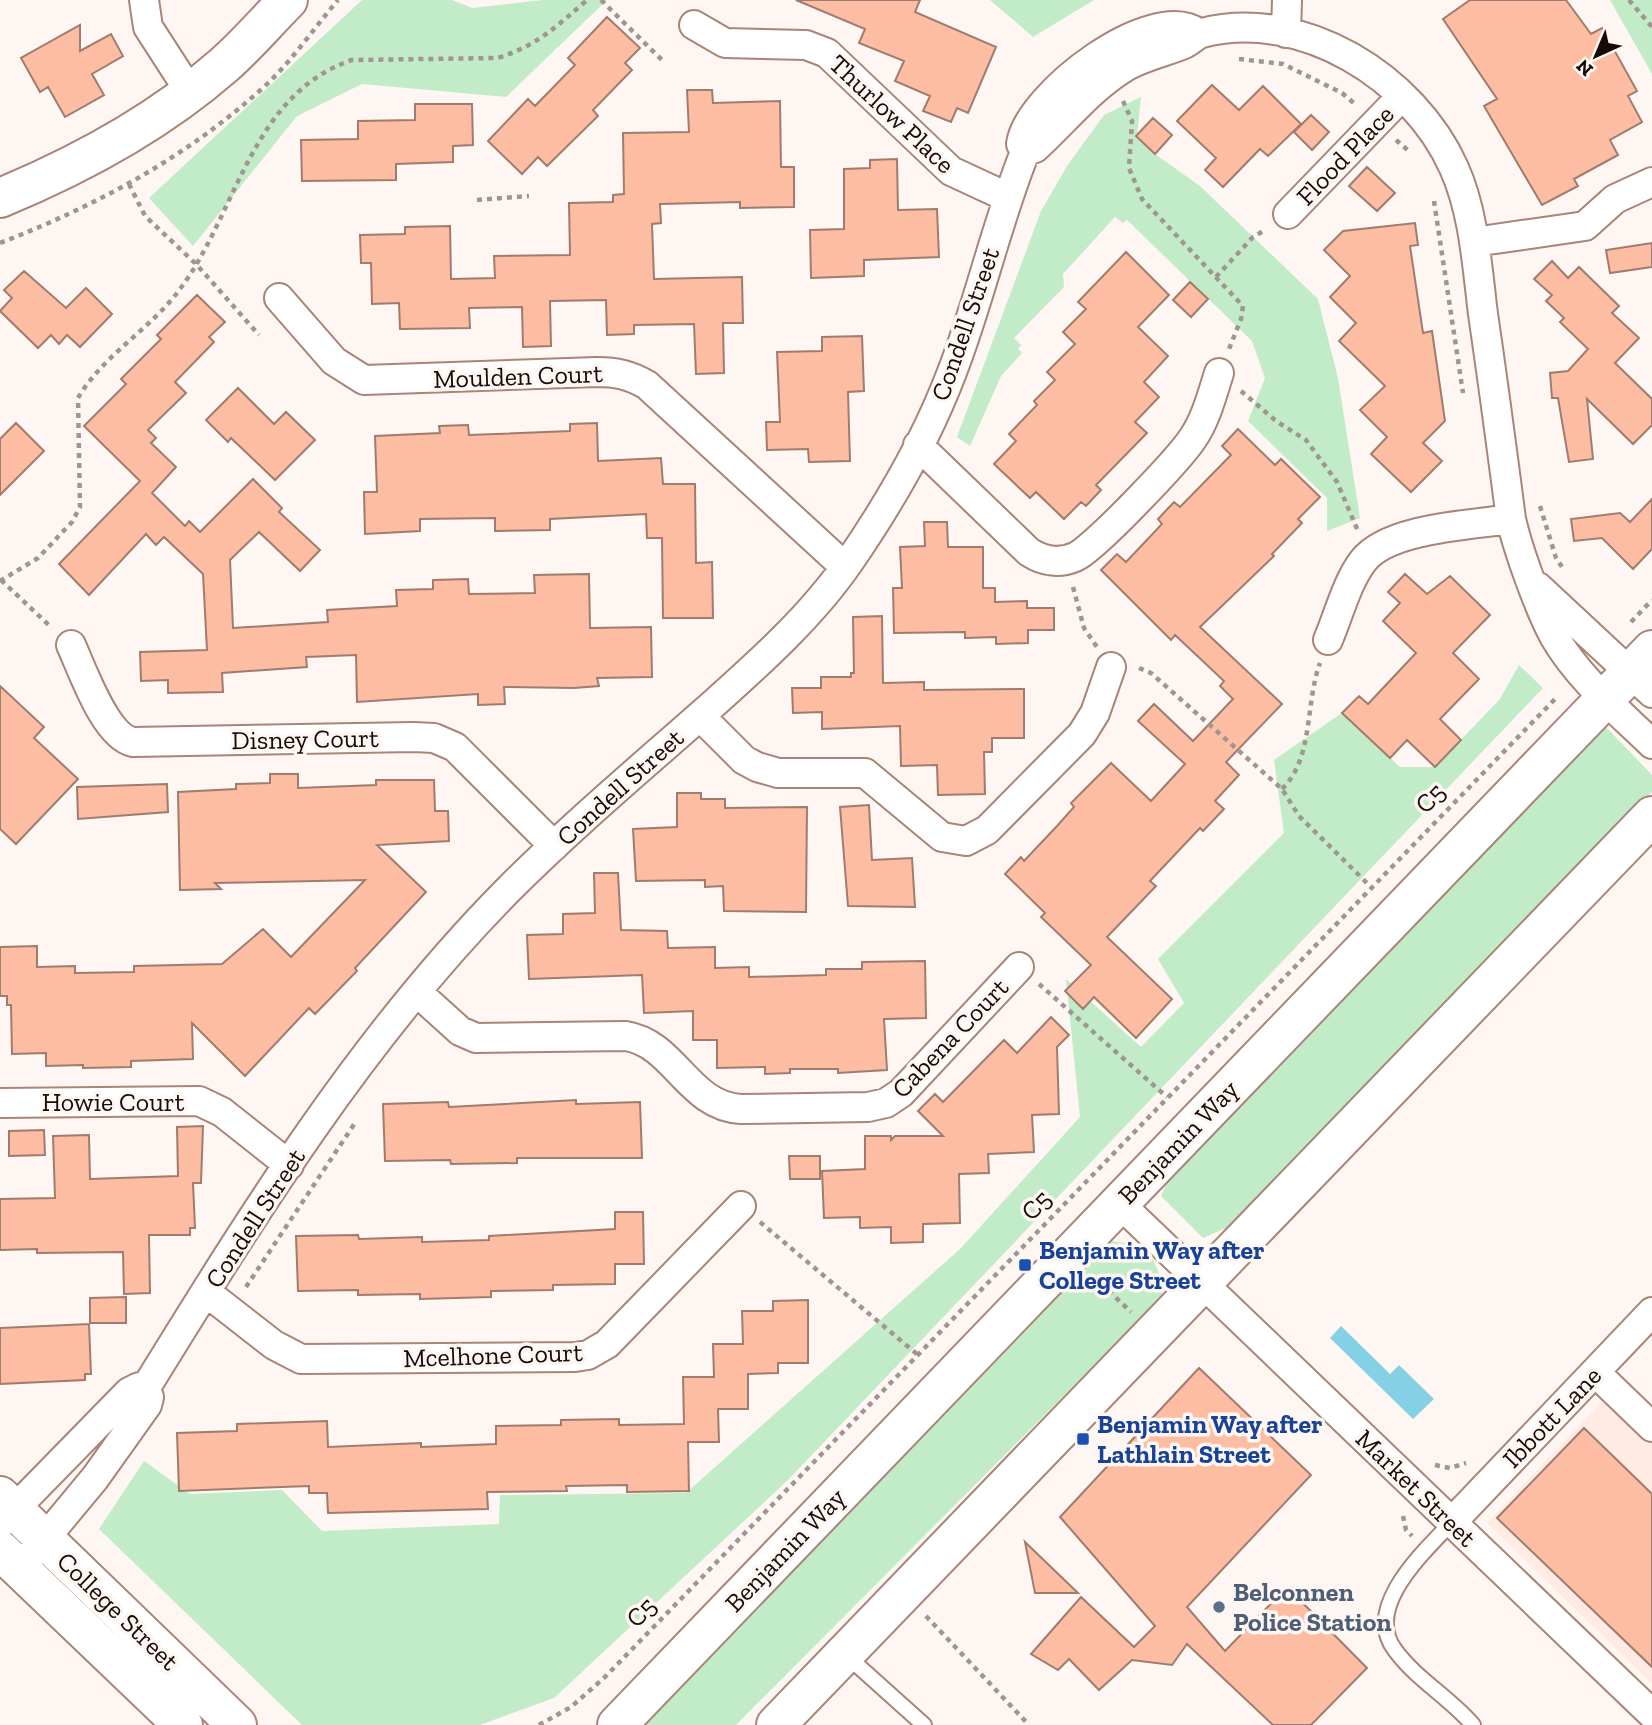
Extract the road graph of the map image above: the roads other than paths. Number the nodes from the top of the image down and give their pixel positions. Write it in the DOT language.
graph roads {
  1 [pos="144,0"];
  2 [pos="288,0"];
  3 [pos="1287,0"];
  4 [pos="694,26"];
  5 [pos="1198,33"];
  6 [pos="1286,33"];
  7 [pos="190,92"];
  8 [pos="1402,96"];
  9 [pos="1025,152"];
  10 [pos="1652,182"];
  11 [pos="1007,197"];
  12 [pos="0,198"];
  13 [pos="1288,214"];
  14 [pos="1474,242"];
  15 [pos="279,298"];
  16 [pos="1219,373"];
  17 [pos="918,445"];
  18 [pos="1511,519"];
  19 [pos="845,567"];
  20 [pos="1328,640"];
  21 [pos="71,645"];
  22 [pos="1111,667"];
  23 [pos="1635,678"];
  24 [pos="700,716"];
  25 [pos="1652,744"];
  26 [pos="1652,816"];
  27 [pos="554,846"];
  28 [pos="1020,967"];
  29 [pos="417,992"];
  30 [pos="0,1103"];
  31 [pos="289,1165"];
  32 [pos="1119,1203"];
  33 [pos="741,1206"];
  34 [pos="1202,1283"];
  35 [pos="206,1292"];
  36 [pos="1652,1312"];
  37 [pos="1595,1372"];
  38 [pos="145,1389"];
  39 [pos="1652,1427"];
  40 [pos="5,1510"];
  41 [pos="1452,1522"];
  42 [pos="45,1540"];
  43 [pos="10,1559"];
  44 [pos="845,1654"];
  45 [pos="1652,1714"];
  46 [pos="183,1725"];
  47 [pos="237,1725"];
  48 [pos="617,1725"];
  49 [pos="776,1725"];
  50 [pos="924,1725"];
  51 [pos="1474,1725"];
  1 -- 7 [label="street"];
  2 -- 7 [label="main road"];
  3 -- 6 [label="street"];
  4 -- 11 [label="street, Thurlow Place"];
  5 -- 6 [label="street, Condell Street"];
  5 -- 9 [label="street, Condell Street"];
  5 -- 9 [label="street, Condell Street"];
  6 -- 8 [label="street, Condell Street"];
  7 -- 12 [label="main road"];
  8 -- 13 [label="street, Flood Place"];
  8 -- 14 [label="street, Condell Street"];
  9 -- 11 [label="street, Condell Street"];
  10 -- 14 [label="street"];
  11 -- 17 [label="street, Condell Street"];
  14 -- 18 [label="street, Condell Street"];
  15 -- 19 [label="street, Moulden Court"];
  16 -- 17 [label="street"];
  17 -- 19 [label="street, Condell Street"];
  18 -- 20 [label="street"];
  18 -- 23 [label="street, Condell Street"];
  19 -- 24 [label="street, Condell Street"];
  21 -- 27 [label="street, Disney Court"];
  22 -- 24 [label="street"];
  23 -- 25 [label="street, Condell Street"];
  23 -- 32 [label="main road, Benjamin Way"];
  24 -- 27 [label="street, Condell Street"];
  26 -- 34 [label="main road"];
  27 -- 29 [label="street, Condell Street"];
  28 -- 29 [label="street, Cabena Court"];
  29 -- 31 [label="street, Condell Street"];
  30 -- 31 [label="street, Howie Court"];
  31 -- 35 [label="street, Condell Street"];
  32 -- 34 [label="street, Market Street"];
  32 -- 48 [label="main road, Benjamin Way"];
  33 -- 35 [label="street, Mcelhone Court"];
  34 -- 41 [label="street, Market Street"];
  34 -- 44 [label="main road"];
  35 -- 38 [label="street, Condell Street"];
  36 -- 37 [label="street, Ibbott Lane"];
  37 -- 39 [label="street"];
  37 -- 41 [label="street, Ibbott Lane"];
  38 -- 40 [label="street, Condell Street"];
  38 -- 42 [label="street, Condell Street"];
  40 -- 42 [label="main road, College Street"];
  41 -- 45 [label="street, Market Street"];
  41 -- 51 [label="lane"];
  42 -- 43 [label="street, Condell Street"];
  42 -- 47 [label="main road, College Street"];
  43 -- 46 [label="main road, College Street"];
  44 -- 49 [label="main road"];
  44 -- 50 [label="lane"];
}
